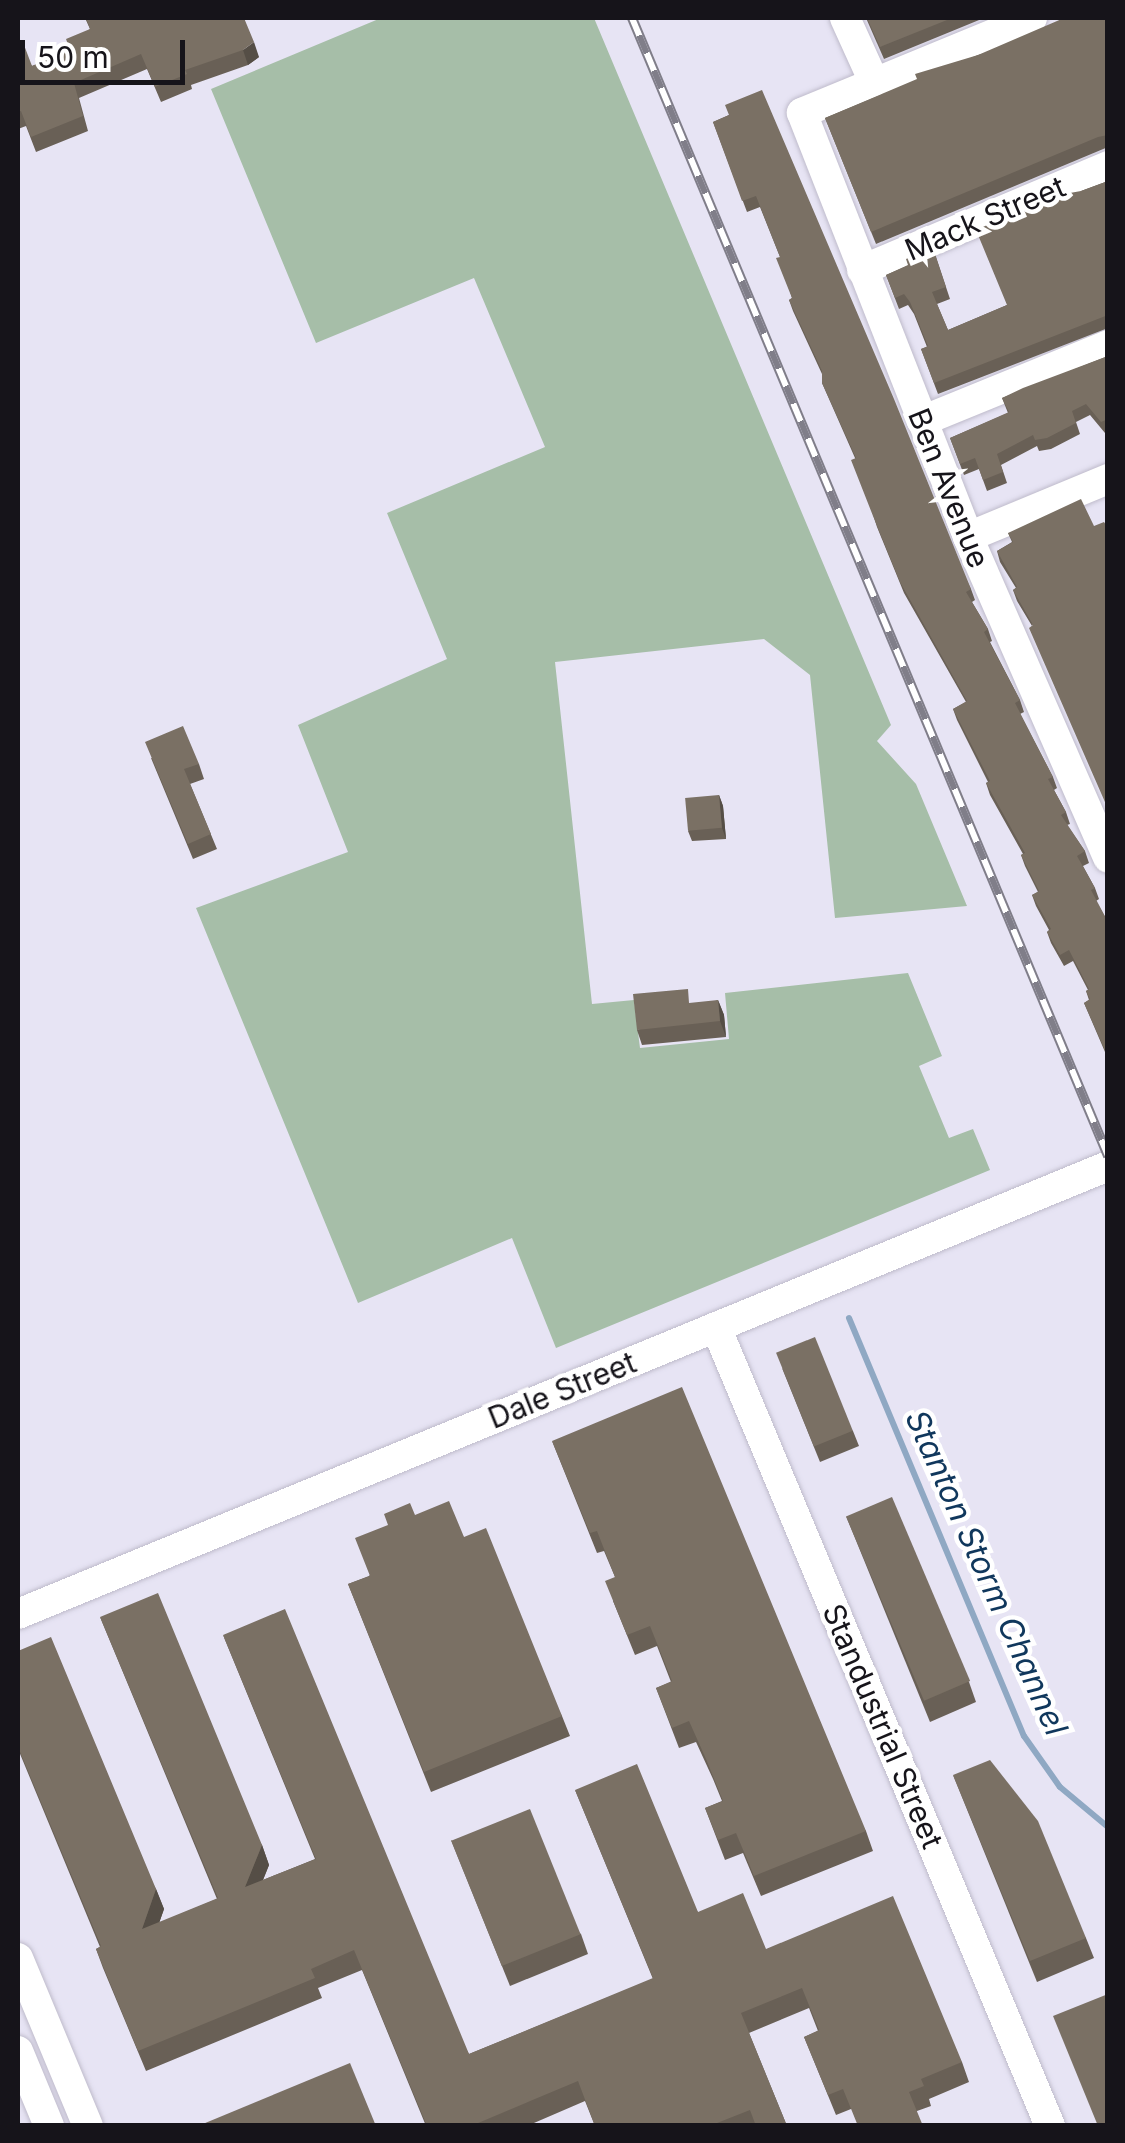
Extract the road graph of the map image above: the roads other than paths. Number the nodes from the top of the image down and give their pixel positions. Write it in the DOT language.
graph roads {
  1 [pos="845,18"];
  2 [pos="1032,18"];
  3 [pos="874,82"];
  4 [pos="1108,166"];
  5 [pos="862,270"];
  6 [pos="1108,345"];
  7 [pos="922,422"];
  8 [pos="1108,479"];
  9 [pos="968,537"];
  10 [pos="1108,858"];
  11 [pos="1108,1166"];
  12 [pos="716,1326"];
  13 [pos="18,1614"];
  14 [pos="18,1958"];
  15 [pos="18,2051"];
  16 [pos="49,2126"];
  17 [pos="88,2126"];
  18 [pos="1050,2126"];
  1 -- 3 [label="street"];
  2 -- 3 [label="street"];
  3 -- 5 [label="street, Ben Avenue"];
  4 -- 5 [label="street, Mack Street"];
  5 -- 7 [label="street, Ben Avenue"];
  6 -- 7 [label="street"];
  7 -- 9 [label="street, Ben Avenue"];
  8 -- 9 [label="street"];
  9 -- 10 [label="street, Ben Avenue"];
  11 -- 12 [label="street, Dale Street"];
  12 -- 13 [label="street, Dale Street"];
  12 -- 18 [label="street, Standustrial Street"];
  14 -- 17 [label="street"];
  15 -- 16 [label="street"];
}
